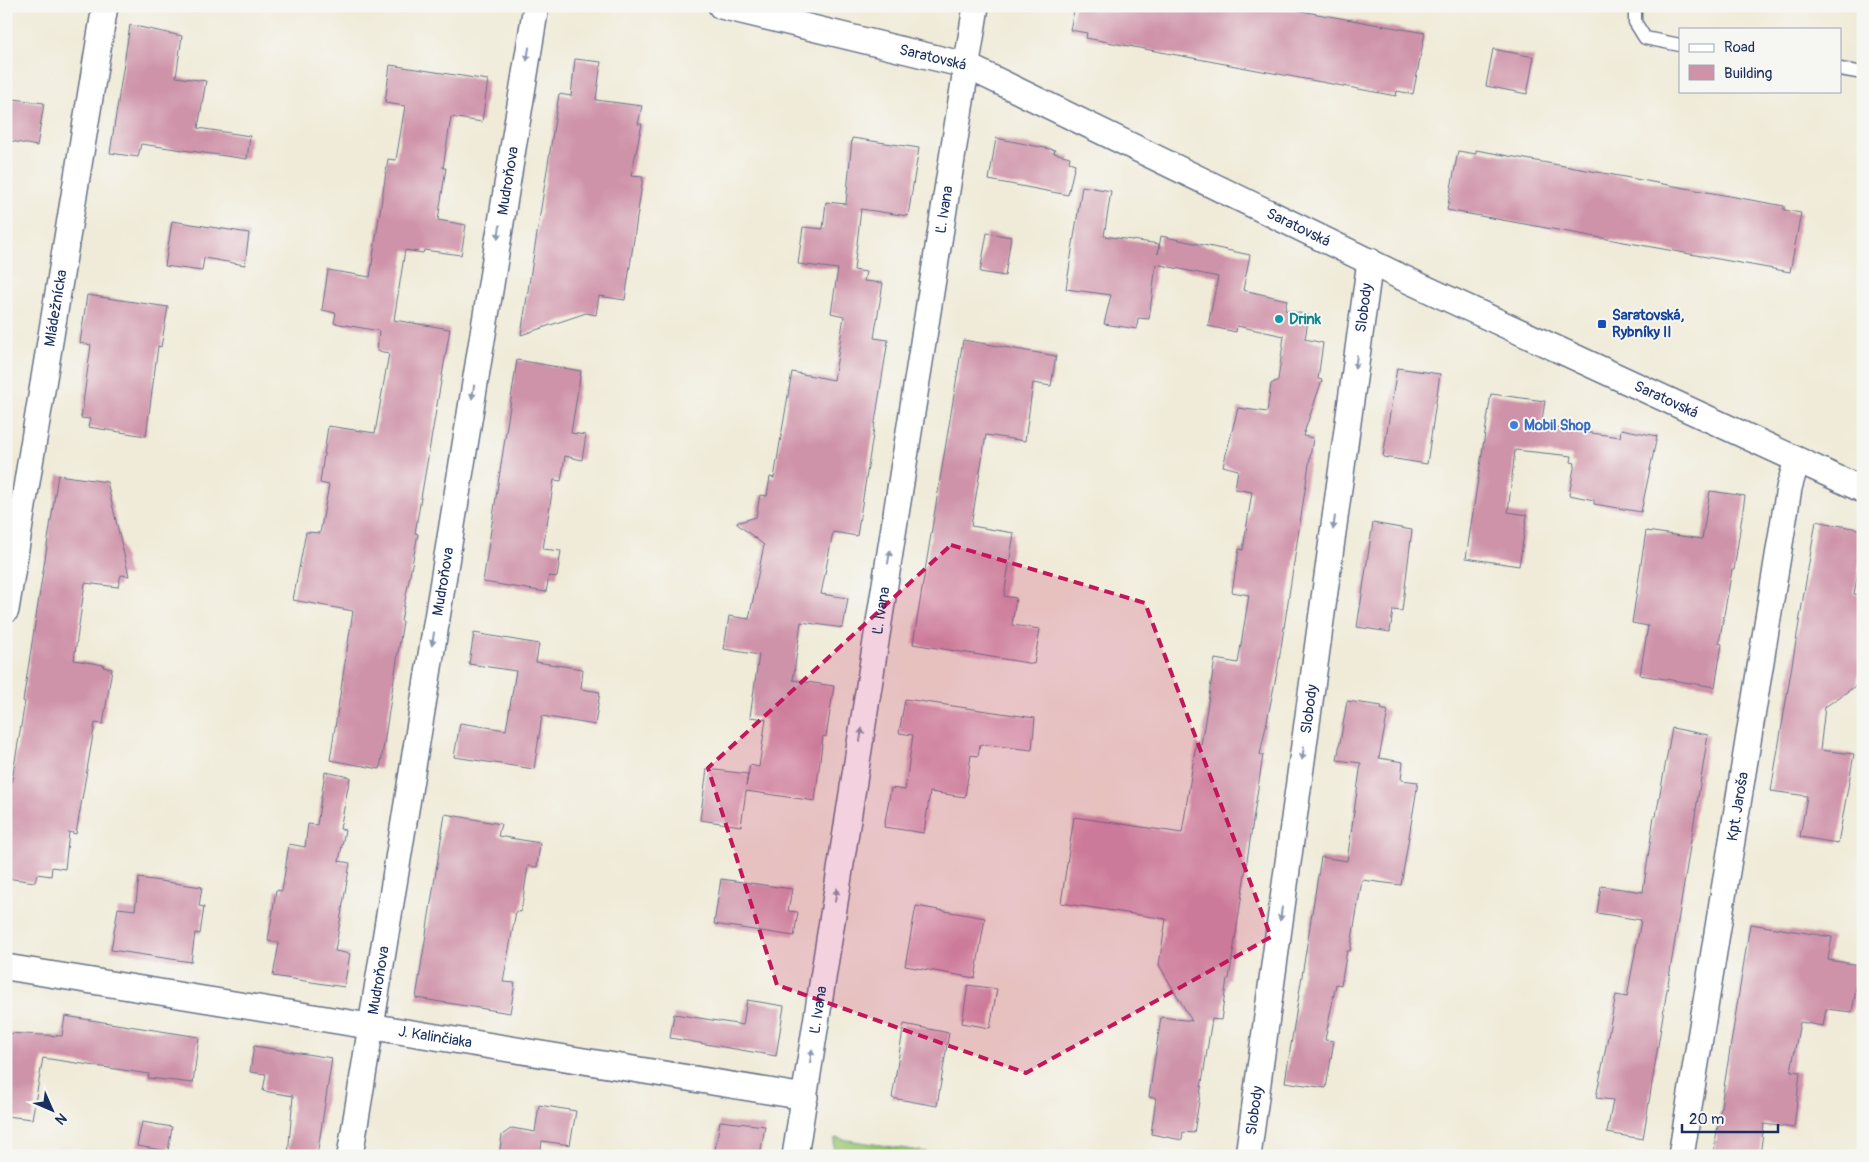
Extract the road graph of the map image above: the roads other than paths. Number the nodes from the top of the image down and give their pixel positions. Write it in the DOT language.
graph roads {
  1 [pos="105,6"];
  2 [pos="536,6"];
  3 [pos="721,6"];
  4 [pos="976,6"];
  5 [pos="1635,6"];
  6 [pos="1679,45"];
  7 [pos="965,65"];
  8 [pos="1842,69"];
  9 [pos="1863,73"];
  10 [pos="1370,261"];
  11 [pos="1797,460"];
  12 [pos="1863,490"];
  13 [pos="6,610"];
  14 [pos="6,967"];
  15 [pos="370,1027"];
  16 [pos="805,1097"];
  17 [pos="350,1156"];
  18 [pos="796,1156"];
  19 [pos="1248,1156"];
  20 [pos="1681,1156"];
  1 -- 13 [label="street, Mládežnícka"];
  2 -- 15 [label="street, Mudroňova, one-way"];
  3 -- 7 [label="street, Saratovská"];
  4 -- 7 [label="street, Ľ. Ivana"];
  5 -- 6 [label="lane"];
  7 -- 10 [label="street, Saratovská"];
  16 -- 7 [label="street, Ľ. Ivana, one-way"];
  8 -- 9 [label="lane"];
  10 -- 11 [label="street, Saratovská"];
  10 -- 19 [label="street, Slobody, one-way"];
  11 -- 12 [label="street, Saratovská"];
  11 -- 20 [label="street, Kpt. Jaroša"];
  14 -- 15 [label="street, J. Kalinčiaka"];
  15 -- 16 [label="street, J. Kalinčiaka"];
  15 -- 17 [label="street, Mudroňova"];
  16 -- 18 [label="street, Ľ. Ivana"];
}
